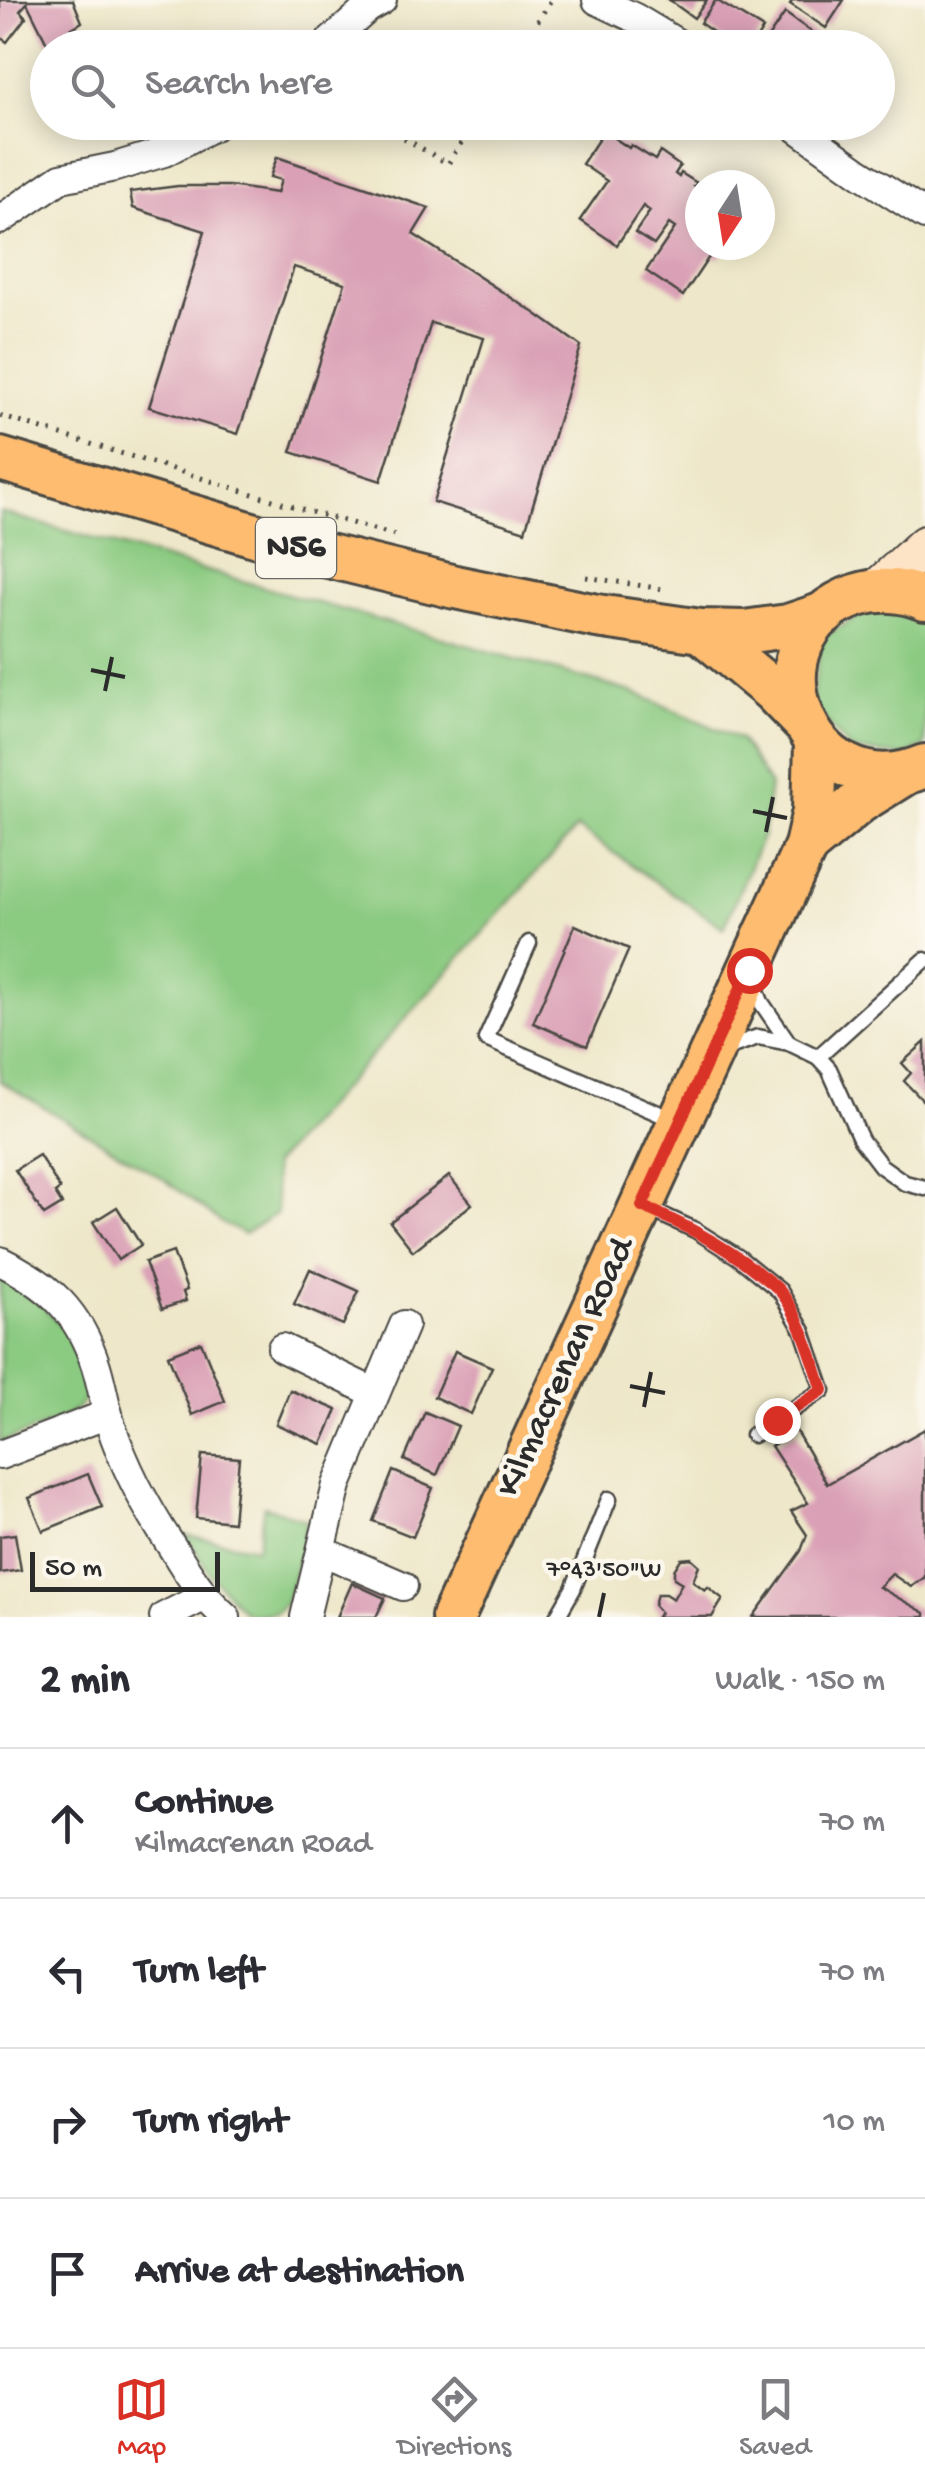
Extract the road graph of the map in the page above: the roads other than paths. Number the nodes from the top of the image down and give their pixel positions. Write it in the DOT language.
graph roads {
  1 [pos="597,0"];
  2 [pos="370,3"];
  3 [pos="342,30"];
  4 [pos="655,30"];
  5 [pos="187,140"];
  6 [pos="814,140"];
  7 [pos="925,215"];
  8 [pos="0,220"];
  9 [pos="0,459"];
  10 [pos="925,545"];
  11 [pos="874,591"];
  12 [pos="925,599"];
  13 [pos="824,614"];
  14 [pos="701,631"];
  15 [pos="810,732"];
  16 [pos="916,769"];
  17 [pos="806,846"];
  18 [pos="529,942"];
  19 [pos="925,960"];
  20 [pos="749,970"];
  21 [pos="789,1043"];
  22 [pos="712,1053"];
  23 [pos="818,1057"];
  24 [pos="680,1122"];
  25 [pos="925,1188"];
  26 [pos="642,1206"];
  27 [pos="0,1261"];
  28 [pos="404,1325"];
  29 [pos="282,1348"];
  30 [pos="375,1393"];
  31 [pos="108,1414"];
  32 [pos="754,1435"];
  33 [pos="0,1455"];
  34 [pos="610,1499"];
  35 [pos="322,1551"];
  36 [pos="403,1586"];
  37 [pos="206,1596"];
  38 [pos="164,1617"];
  39 [pos="226,1617"];
  40 [pos="306,1617"];
  41 [pos="453,1617"];
  42 [pos="557,1617"];
  1 -- 4 [label="street"];
  2 -- 3 [label="street"];
  5 -- 8 [label="street"];
  6 -- 7 [label="street"];
  9 -- 14 [label="main road, N56"];
  10 -- 11 [label="main road"];
  11 -- 12 [label="main road"];
  11 -- 13 [label="main road, N56"];
  13 -- 14 [label="main road, N56"];
  13 -- 15 [label="main road"];
  14 -- 15 [label="main road"];
  15 -- 16 [label="main road"];
  15 -- 17 [label="main road"];
  16 -- 17 [label="main road"];
  17 -- 20 [label="main road, Kilmacrenan Road"];
  18 -- 24 [label="lane"];
  19 -- 23 [label="lane"];
  20 -- 21 [label="lane"];
  20 -- 22 [label="main road, Kilmacrenan Road"];
  21 -- 22 [label="lane"];
  21 -- 23 [label="lane"];
  22 -- 24 [label="main road, Kilmacrenan Road"];
  23 -- 25 [label="lane"];
  24 -- 26 [label="main road, Kilmacrenan Road"];
  26 -- 32 [label="lane"];
  26 -- 41 [label="main road, Kilmacrenan Road"];
  27 -- 31 [label="street"];
  28 -- 30 [label="street"];
  29 -- 30 [label="street"];
  30 -- 35 [label="street"];
  31 -- 33 [label="street"];
  31 -- 37 [label="street"];
  34 -- 42 [label="lane"];
  35 -- 36 [label="street"];
  35 -- 40 [label="street"];
  37 -- 38 [label="street"];
  37 -- 39 [label="street"];
}
